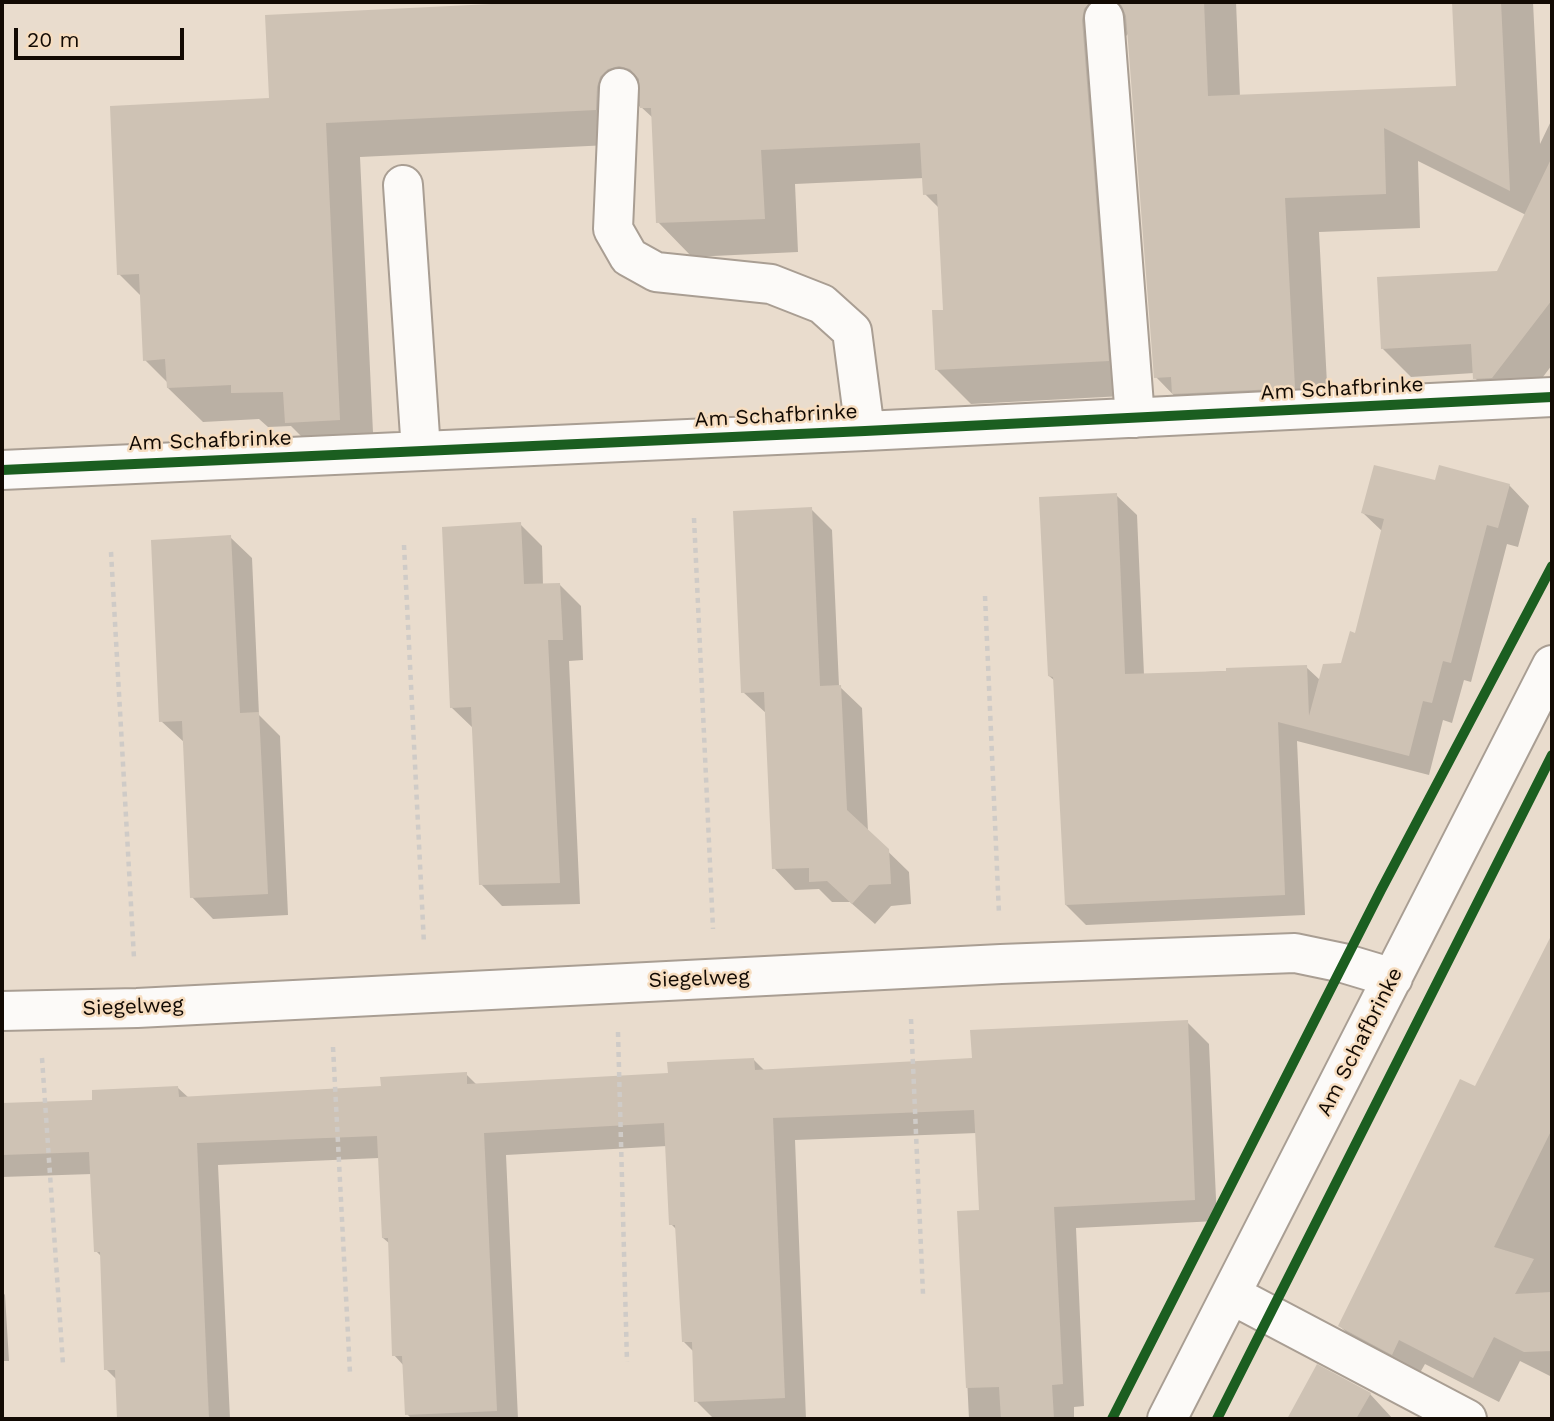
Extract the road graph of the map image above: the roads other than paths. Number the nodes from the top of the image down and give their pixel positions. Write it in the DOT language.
graph roads {
  1 [pos="1104,18"];
  2 [pos="619,88"];
  3 [pos="403,185"];
  4 [pos="1552,397"];
  5 [pos="1135,418"];
  6 [pos="865,431"];
  7 [pos="421,451"];
  8 [pos="2,470"];
  9 [pos="1552,665"];
  10 [pos="1393,978"];
  11 [pos="2,1011"];
  12 [pos="1232,1294"];
  13 [pos="1167,1419"];
  14 [pos="1467,1419"];
  1 -- 5 [label="street"];
  2 -- 6 [label="street"];
  3 -- 7 [label="street"];
  4 -- 5 [label="street, Am Schafbrinke"];
  5 -- 6 [label="street, Am Schafbrinke"];
  6 -- 7 [label="street, Am Schafbrinke"];
  7 -- 8 [label="street, Am Schafbrinke"];
  9 -- 10 [label="street, Am Schafbrinke"];
  10 -- 11 [label="street, Siegelweg"];
  10 -- 12 [label="street, Am Schafbrinke"];
  12 -- 13 [label="street, Am Schafbrinke"];
  12 -- 14 [label="street"];
}
